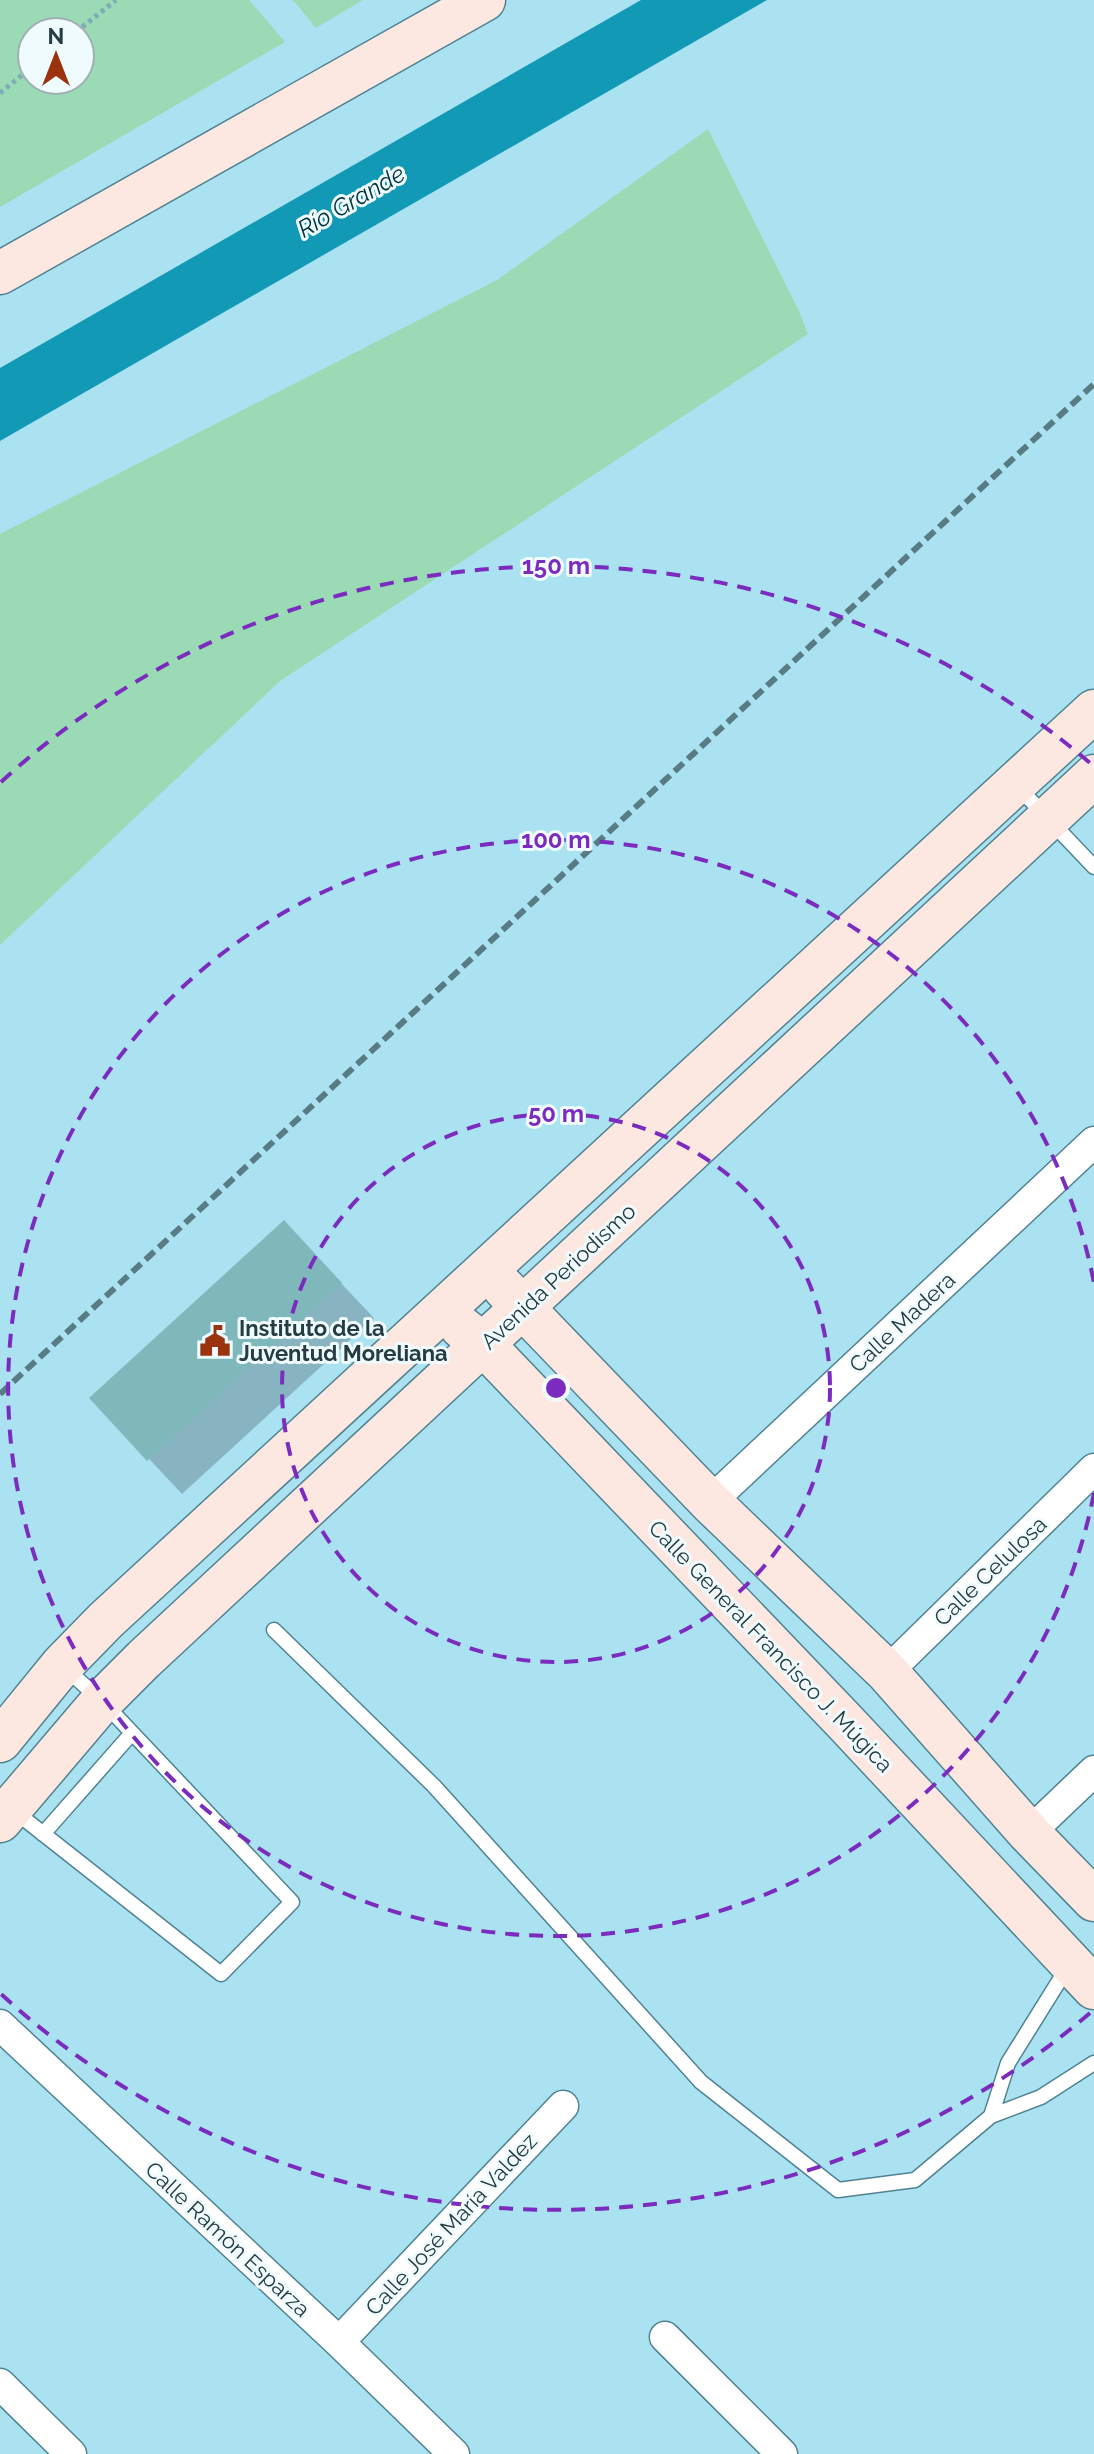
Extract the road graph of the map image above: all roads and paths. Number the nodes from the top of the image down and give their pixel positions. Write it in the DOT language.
graph roads {
  1 [pos="116,0"];
  2 [pos="484,0"];
  3 [pos="96,16"];
  4 [pos="16,80"];
  5 [pos="0,93"];
  6 [pos="0,273"];
  7 [pos="1094,711"];
  8 [pos="1094,776"];
  9 [pos="1015,783"];
  10 [pos="1047,819"];
  11 [pos="1094,867"];
  12 [pos="1094,1142"];
  13 [pos="487,1270"];
  14 [pos="523,1308"];
  15 [pos="440,1312"];
  16 [pos="484,1345"];
  17 [pos="1094,1469"];
  18 [pos="710,1502"];
  19 [pos="274,1630"];
  20 [pos="62,1665"];
  21 [pos="887,1672"];
  22 [pos="102,1701"];
  23 [pos="132,1733"];
  24 [pos="0,1741"];
  25 [pos="1094,1771"];
  26 [pos="3,1810"];
  27 [pos="1029,1833"];
  28 [pos="43,1834"];
  29 [pos="1094,1900"];
  30 [pos="1082,1976"];
  31 [pos="0,2025"];
  32 [pos="1094,2063"];
  33 [pos="563,2106"];
  34 [pos="991,2116"];
  35 [pos="665,2337"];
  36 [pos="339,2342"];
  37 [pos="0,2384"];
  38 [pos="71,2454"];
  39 [pos="454,2454"];
  40 [pos="782,2454"];
  1 -- 3 [label="path"];
  2 -- 6 [label="street"];
  4 -- 5 [label="path"];
  7 -- 9 [label="street"];
  8 -- 10 [label="street, Avenida Periodismo"];
  9 -- 10 [label="lane"];
  9 -- 13 [label="street"];
  10 -- 11 [label="lane"];
  10 -- 14 [label="street, Avenida Periodismo"];
  12 -- 18 [label="street, Calle Madera"];
  13 -- 14 [label="street"];
  13 -- 15 [label="street"];
  14 -- 16 [label="street, Avenida Periodismo"];
  14 -- 18 [label="street"];
  15 -- 16 [label="street, Calle General Francisco J. Múgica"];
  15 -- 20 [label="street"];
  16 -- 22 [label="street, Avenida Periodismo"];
  16 -- 30 [label="street, Calle General Francisco J. Múgica"];
  17 -- 21 [label="street, Calle Celulosa"];
  18 -- 21 [label="street"];
  19 -- 34 [label="lane"];
  20 -- 22 [label="lane"];
  20 -- 24 [label="street"];
  21 -- 27 [label="street"];
  22 -- 23 [label="lane"];
  22 -- 26 [label="street, Avenida Periodismo"];
  23 -- 28 [label="lane"];
  23 -- 28 [label="lane"];
  25 -- 27 [label="street"];
  26 -- 28 [label="lane"];
  27 -- 29 [label="street"];
  30 -- 34 [label="lane"];
  31 -- 36 [label="street, Calle Ramón Esparza"];
  32 -- 34 [label="lane"];
  33 -- 36 [label="street, Calle José María Valdez"];
  35 -- 40 [label="street"];
  36 -- 39 [label="street, Calle Ramón Esparza"];
  37 -- 38 [label="street"];
}
